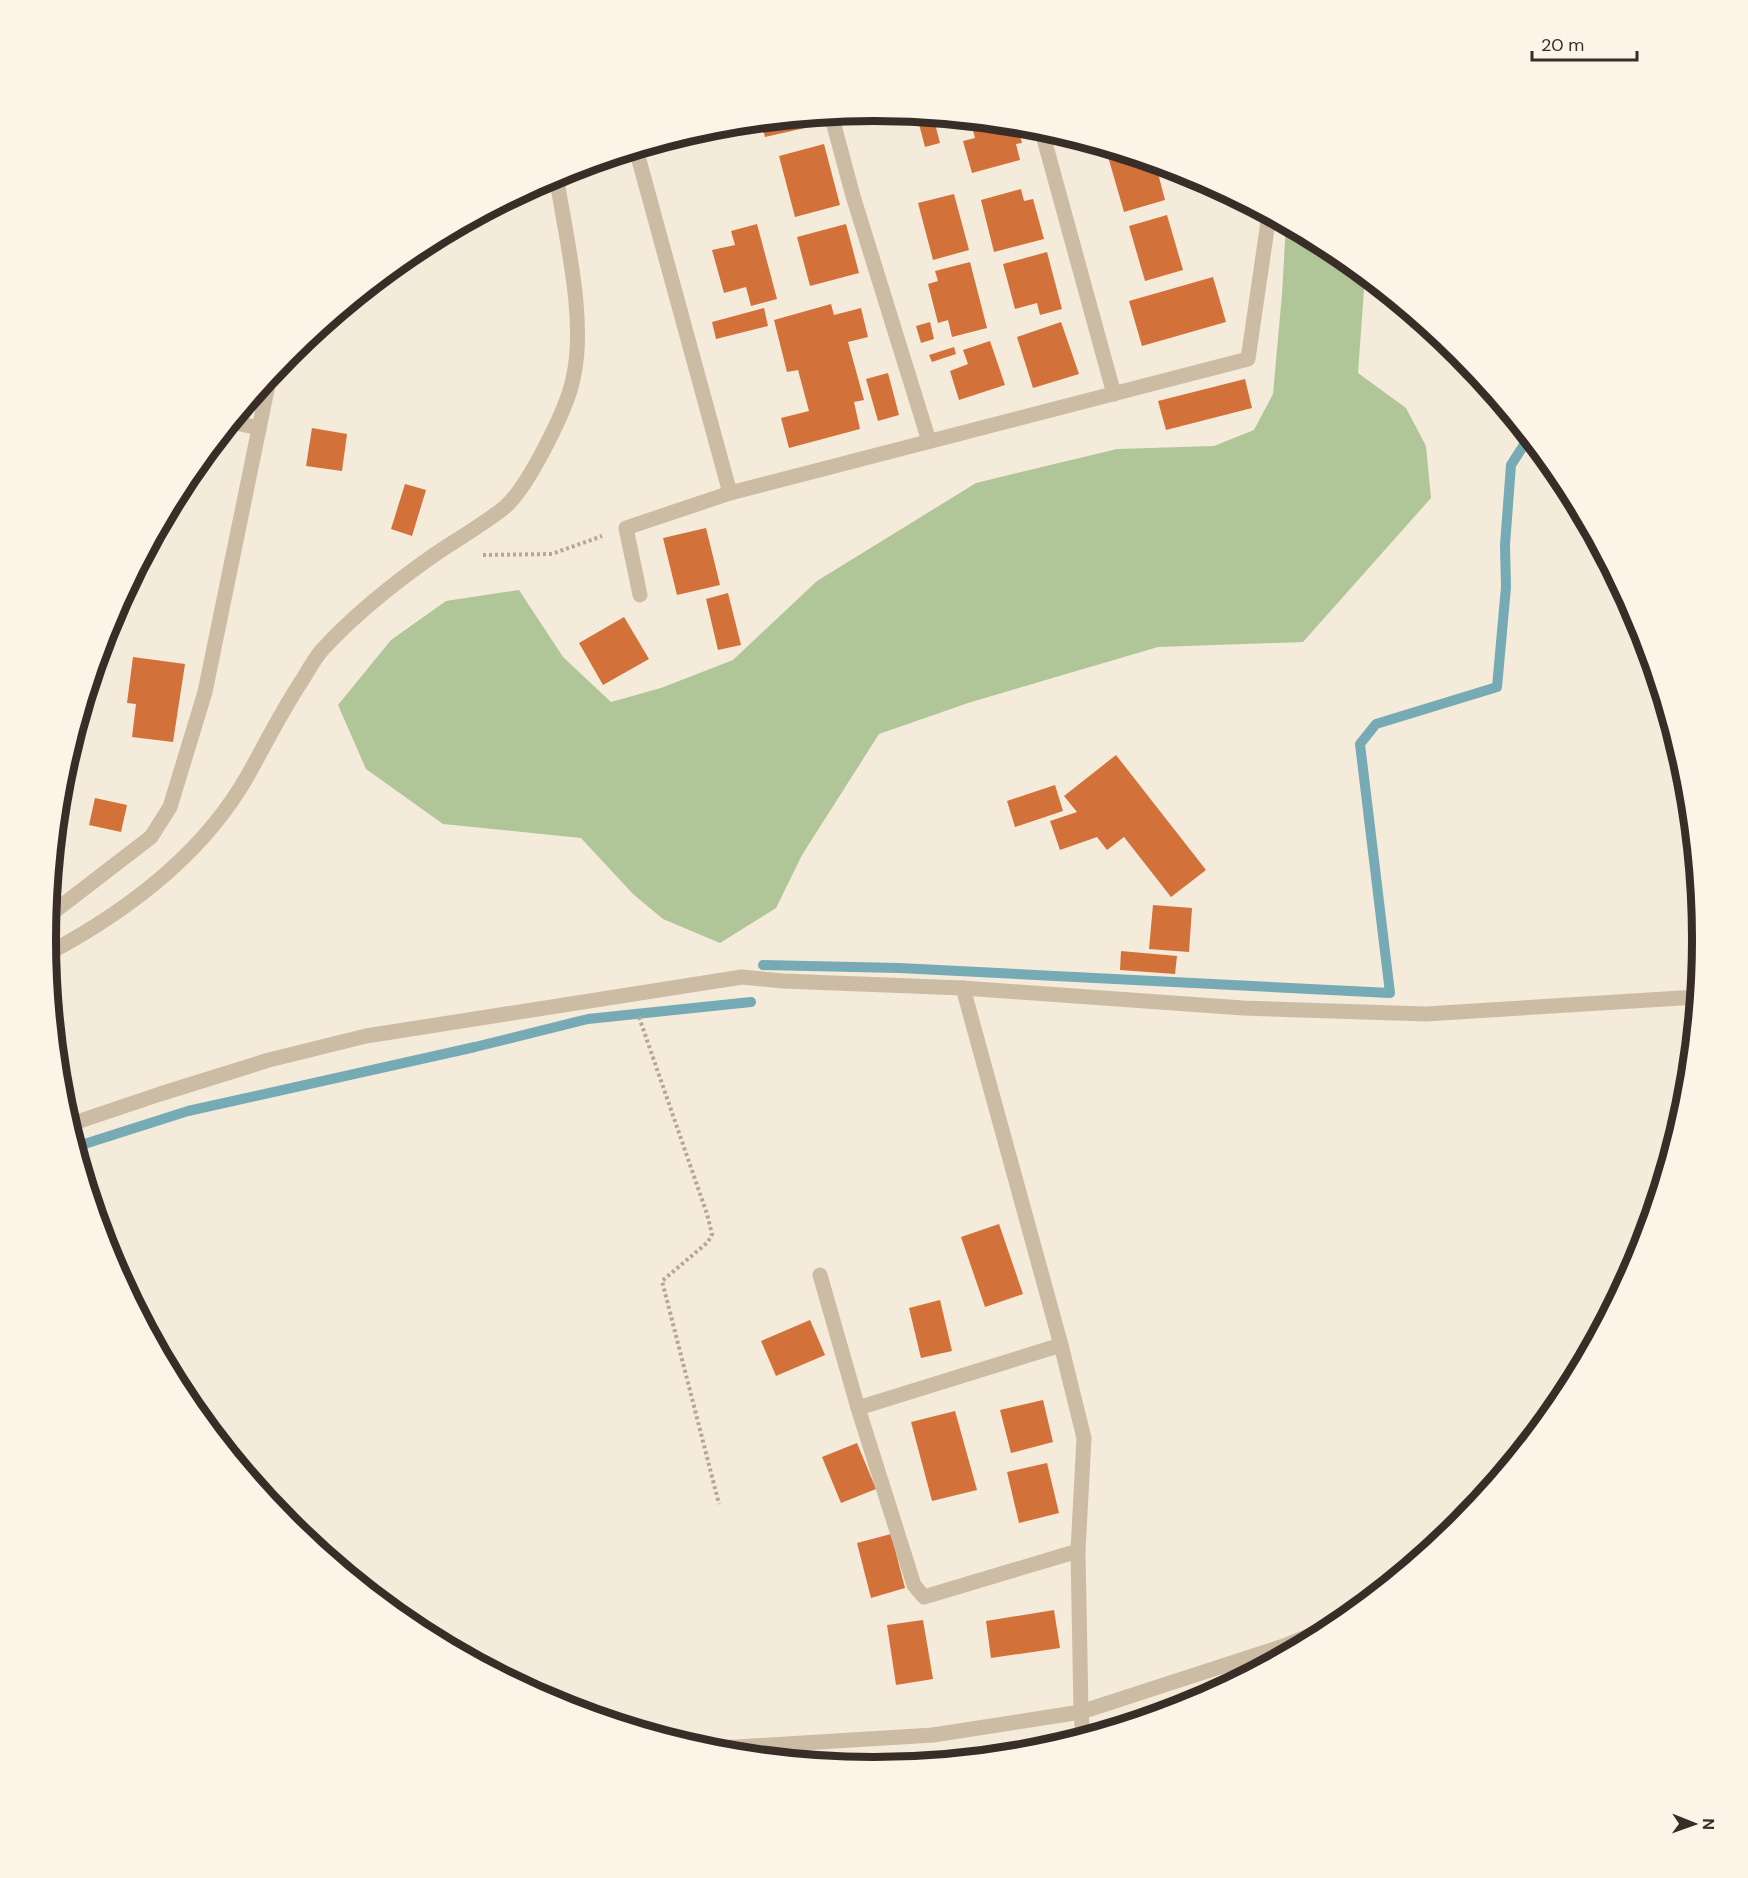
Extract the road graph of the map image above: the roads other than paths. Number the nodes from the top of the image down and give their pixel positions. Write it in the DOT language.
graph roads {
  1 [pos="833,122"];
  2 [pos="1044,138"];
  3 [pos="638,156"];
  4 [pos="558,185"];
  5 [pos="1268,222"];
  6 [pos="267,390"];
  7 [pos="1114,394"];
  8 [pos="239,424"];
  9 [pos="260,428"];
  10 [pos="929,441"];
  11 [pos="730,493"];
  12 [pos="640,595"];
  13 [pos="57,909"];
  14 [pos="56,948"];
  15 [pos="963,988"];
  16 [pos="1691,997"];
  17 [pos="76,1122"];
  18 [pos="820,1275"];
  19 [pos="1061,1345"];
  20 [pos="858,1408"];
  21 [pos="1078,1551"];
  22 [pos="1291,1643"];
  23 [pos="1081,1712"];
  24 [pos="1082,1731"];
  25 [pos="744,1747"];
  1 -- 10 [label="street"];
  2 -- 7 [label="street"];
  3 -- 11 [label="street"];
  4 -- 14 [label="street"];
  5 -- 7 [label="street"];
  6 -- 9 [label="street"];
  7 -- 10 [label="street"];
  8 -- 9 [label="street"];
  9 -- 13 [label="street"];
  10 -- 11 [label="street"];
  11 -- 12 [label="street"];
  15 -- 16 [label="street"];
  15 -- 17 [label="street"];
  15 -- 19 [label="street"];
  18 -- 20 [label="street"];
  19 -- 20 [label="street"];
  19 -- 21 [label="street"];
  20 -- 21 [label="street"];
  21 -- 23 [label="street"];
  22 -- 23 [label="street"];
  23 -- 24 [label="street"];
  23 -- 25 [label="street"];
}
